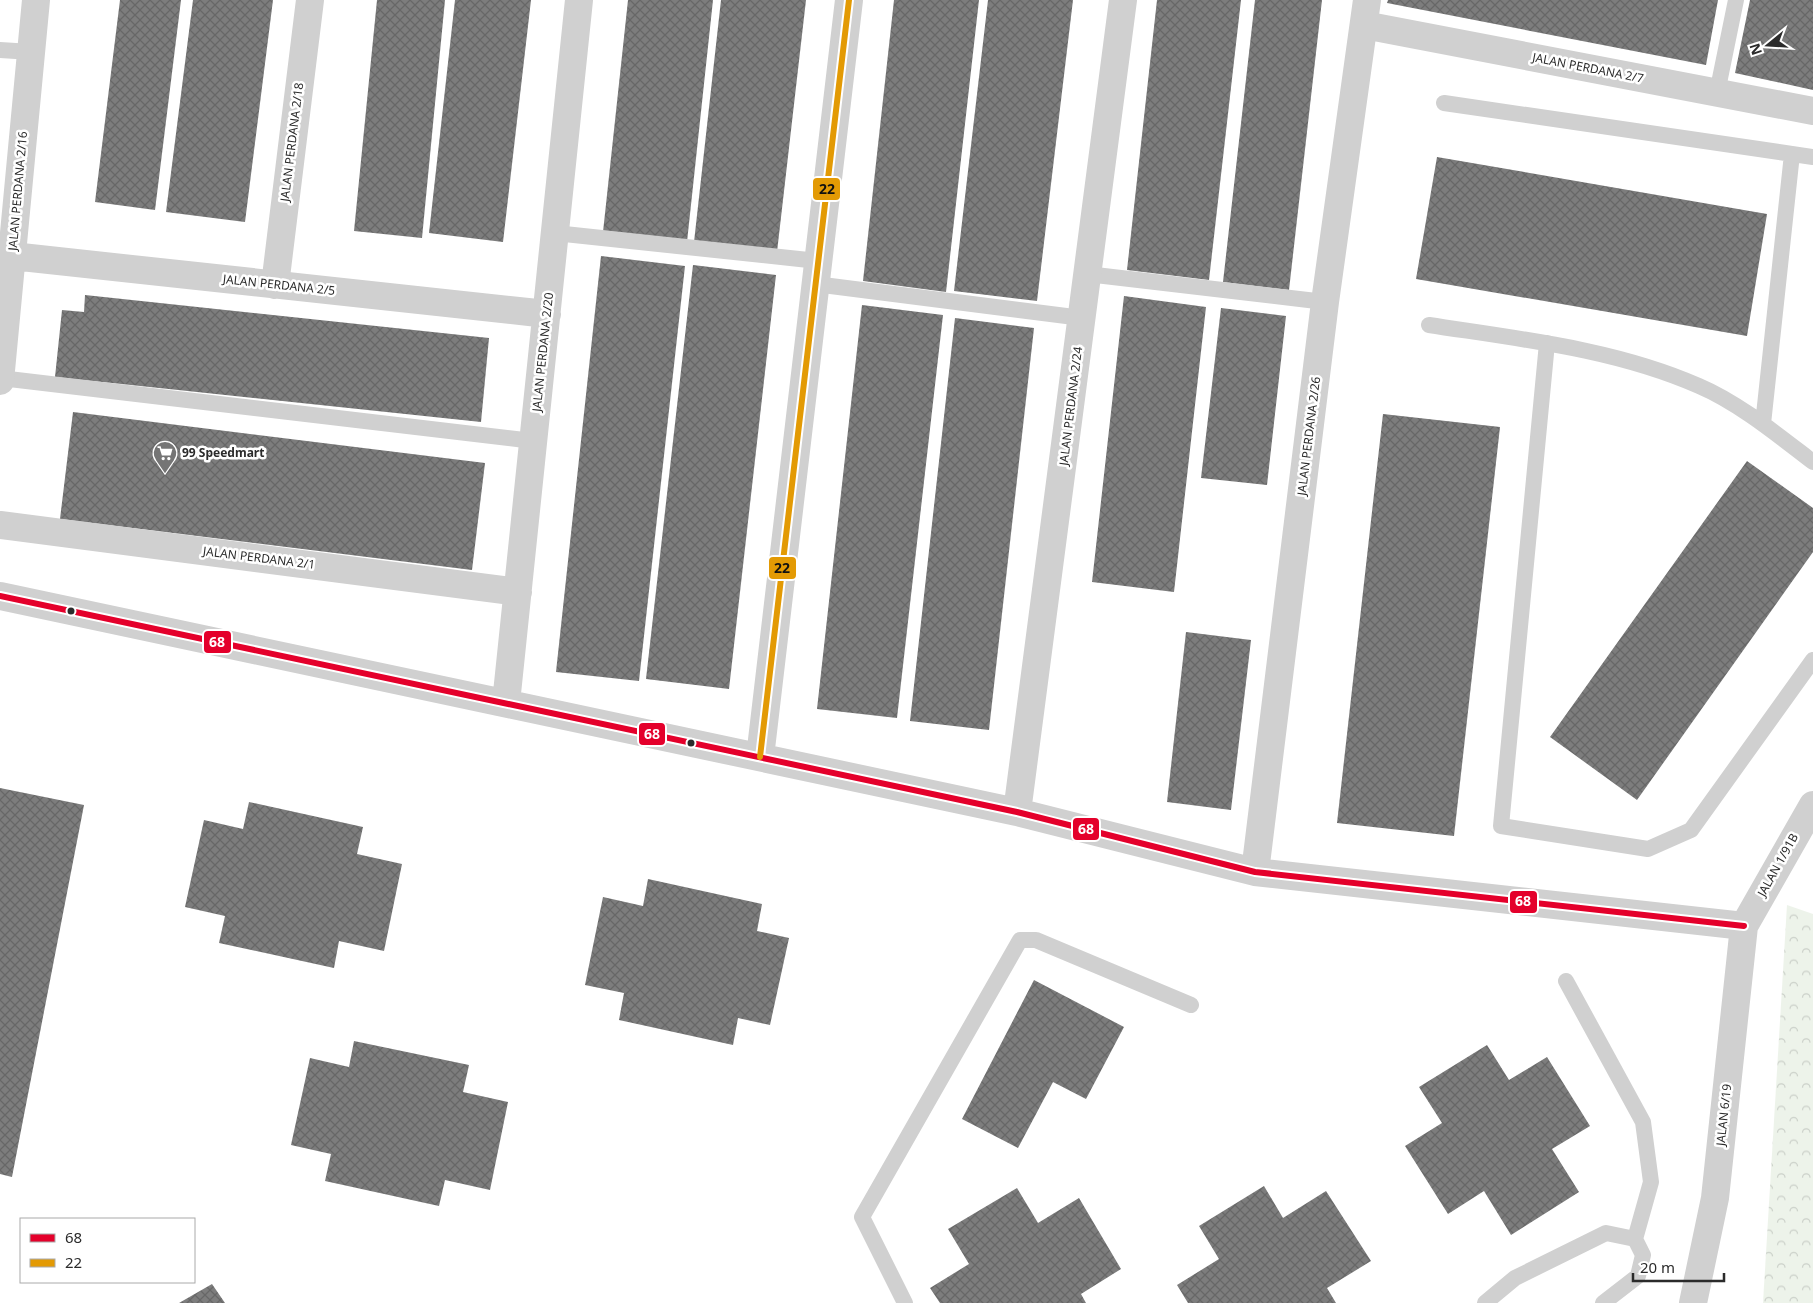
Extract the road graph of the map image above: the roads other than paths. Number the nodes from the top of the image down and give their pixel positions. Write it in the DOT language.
graph roads {
  1 [pos="36,0"];
  2 [pos="310,0"];
  3 [pos="579,0"];
  4 [pos="849,0"];
  5 [pos="1123,0"];
  6 [pos="1736,0"];
  7 [pos="1365,12"];
  8 [pos="0,50"];
  9 [pos="31,52"];
  10 [pos="1717,93"];
  11 [pos="1444,104"];
  12 [pos="1813,111"];
  13 [pos="1792,154"];
  14 [pos="1813,157"];
  15 [pos="555,233"];
  16 [pos="12,256"];
  17 [pos="817,273"];
  18 [pos="1088,274"];
  19 [pos="275,285"];
  20 [pos="1326,302"];
  21 [pos="547,314"];
  22 [pos="1082,318"];
  23 [pos="1429,325"];
  24 [pos="1547,343"];
  25 [pos="0,380"];
  26 [pos="1763,424"];
  27 [pos="534,441"];
  28 [pos="1813,462"];
  29 [pos="0,525"];
  30 [pos="518,592"];
  31 [pos="0,596"];
  32 [pos="1813,660"];
  33 [pos="506,703"];
  34 [pos="760,757"];
  35 [pos="1813,805"];
  36 [pos="1017,812"];
  37 [pos="1803,839"];
  38 [pos="1255,872"];
  39 [pos="1744,926"];
  40 [pos="1566,981"];
  41 [pos="1191,1005"];
  42 [pos="1635,1239"];
  43 [pos="905,1303"];
  44 [pos="1485,1303"];
  45 [pos="1603,1303"];
  46 [pos="1693,1303"];
  1 -- 9 [label="street, JALAN PERDANA 2/16"];
  2 -- 19 [label="street, JALAN PERDANA 2/18"];
  3 -- 15 [label="street, JALAN PERDANA 2/20"];
  4 -- 17 [label="street"];
  5 -- 18 [label="street, JALAN PERDANA 2/24"];
  6 -- 10 [label="lane"];
  7 -- 10 [label="street, JALAN PERDANA 2/7"];
  7 -- 20 [label="street, JALAN PERDANA 2/26"];
  8 -- 9 [label="lane"];
  9 -- 16 [label="street, JALAN PERDANA 2/16"];
  10 -- 12 [label="street, JALAN PERDANA 2/7"];
  11 -- 13 [label="lane"];
  13 -- 14 [label="lane"];
  13 -- 26 [label="lane"];
  15 -- 17 [label="lane"];
  15 -- 21 [label="street, JALAN PERDANA 2/20"];
  16 -- 19 [label="street, JALAN PERDANA 2/5"];
  16 -- 25 [label="street, JALAN PERDANA 2/16"];
  17 -- 22 [label="lane"];
  17 -- 34 [label="street"];
  18 -- 20 [label="lane"];
  18 -- 22 [label="street, JALAN PERDANA 2/24"];
  19 -- 21 [label="street, JALAN PERDANA 2/5"];
  20 -- 38 [label="street, JALAN PERDANA 2/26"];
  21 -- 27 [label="street, JALAN PERDANA 2/20"];
  22 -- 36 [label="street, JALAN PERDANA 2/24"];
  23 -- 24 [label="lane"];
  24 -- 26 [label="lane"];
  24 -- 32 [label="lane"];
  25 -- 27 [label="lane"];
  26 -- 28 [label="lane"];
  27 -- 30 [label="street, JALAN PERDANA 2/20"];
  29 -- 30 [label="street, JALAN PERDANA 2/1"];
  30 -- 33 [label="street, JALAN PERDANA 2/20"];
  31 -- 33 [label="street"];
  33 -- 34 [label="street"];
  34 -- 36 [label="street"];
  35 -- 37 [label="street, JALAN 1/91B"];
  36 -- 38 [label="street"];
  37 -- 39 [label="street, JALAN 1/91B"];
  38 -- 39 [label="street"];
  39 -- 46 [label="street, JALAN 6/19"];
  40 -- 42 [label="lane"];
  41 -- 43 [label="lane"];
  42 -- 44 [label="lane"];
  42 -- 45 [label="lane"];
}
